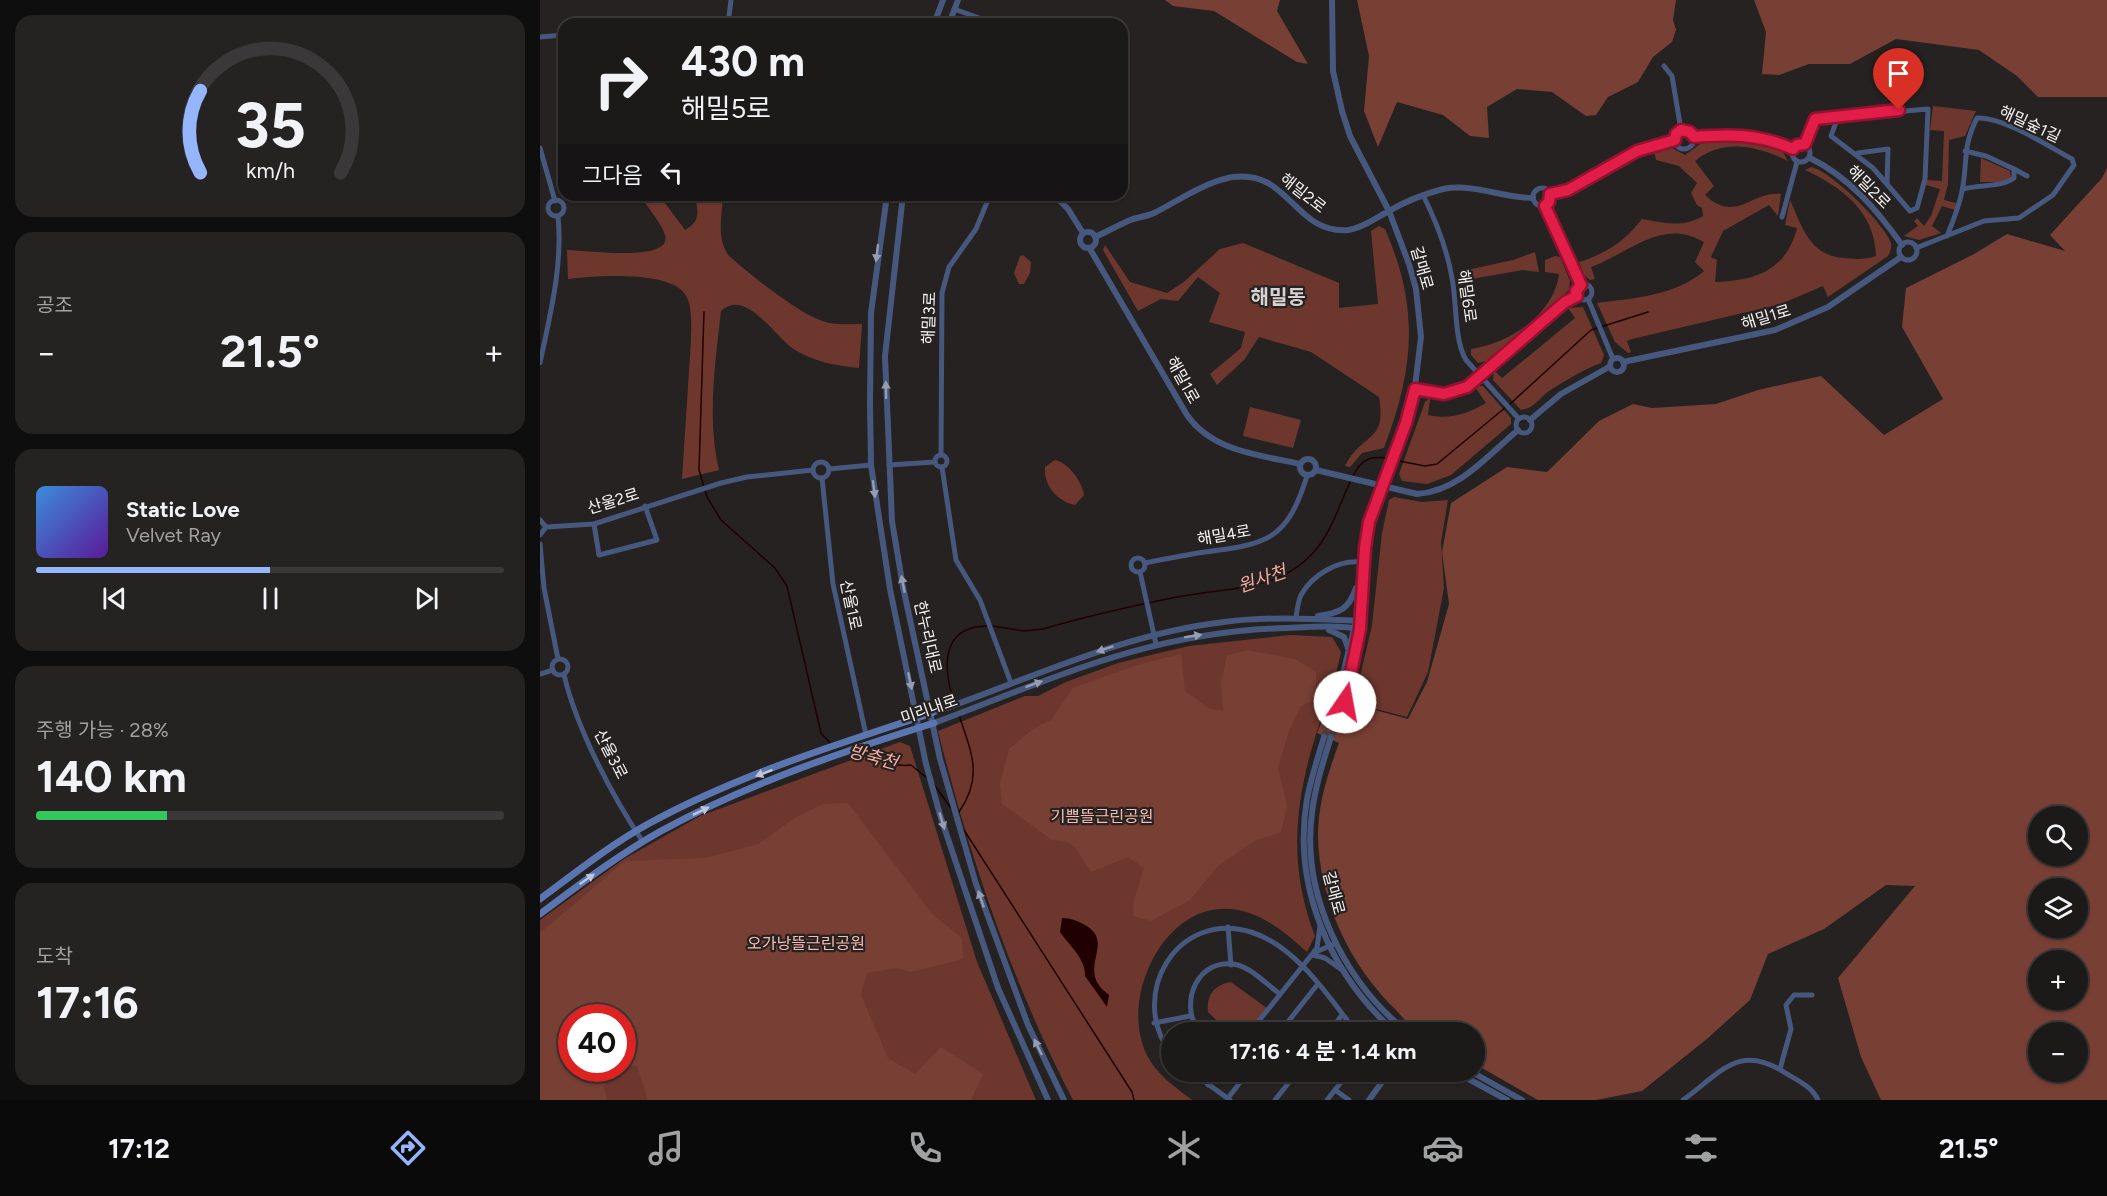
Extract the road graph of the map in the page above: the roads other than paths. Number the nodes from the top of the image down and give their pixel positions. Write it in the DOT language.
graph roads {
  1 [pos="731,0"];
  2 [pos="943,0"];
  3 [pos="958,0"];
  4 [pos="1332,0"];
  5 [pos="954,9"];
  6 [pos="729,18"];
  7 [pos="936,18"];
  8 [pos="951,18"];
  9 [pos="979,18"];
  10 [pos="558,36"];
  11 [pos="540,37"];
  12 [pos="1664,66"];
  13 [pos="1838,117"];
  14 [pos="1681,130"];
  15 [pos="1694,137"];
  16 [pos="1675,140"];
  17 [pos="1805,144"];
  18 [pos="540,148"];
  19 [pos="1793,149"];
  20 [pos="1965,151"];
  21 [pos="1858,153"];
  22 [pos="1810,158"];
  23 [pos="1797,162"];
  24 [pos="2014,169"];
  25 [pos="2027,176"];
  26 [pos="1887,183"];
  27 [pos="1963,189"];
  28 [pos="1550,194"];
  29 [pos="1423,195"];
  30 [pos="1533,198"];
  31 [pos="555,201"];
  32 [pos="886,201"];
  33 [pos="902,201"];
  34 [pos="988,201"];
  35 [pos="1060,201"];
  36 [pos="1545,206"];
  37 [pos="1389,211"];
  38 [pos="558,216"];
  39 [pos="1782,217"];
  40 [pos="1083,233"];
  41 [pos="1947,236"];
  42 [pos="1095,237"];
  43 [pos="1902,245"];
  44 [pos="1916,248"];
  45 [pos="1090,249"];
  46 [pos="1901,257"];
  47 [pos="1581,285"];
  48 [pos="1577,296"];
  49 [pos="1588,299"];
  50 [pos="1613,359"];
  51 [pos="1623,362"];
  52 [pos="540,363"];
  53 [pos="1610,367"];
  54 [pos="1480,376"];
  55 [pos="1415,389"];
  56 [pos="1519,419"];
  57 [pos="1530,420"];
  58 [pos="1518,430"];
  59 [pos="941,455"];
  60 [pos="935,462"];
  61 [pos="1300,464"];
  62 [pos="871,465"];
  63 [pos="889,465"];
  64 [pos="942,467"];
  65 [pos="829,469"];
  66 [pos="813,470"];
  67 [pos="1316,470"];
  68 [pos="1307,476"];
  69 [pos="822,478"];
  70 [pos="1381,486"];
  71 [pos="645,506"];
  72 [pos="540,520"];
  73 [pos="594,524"];
  74 [pos="546,527"];
  75 [pos="540,535"];
  76 [pos="540,544"];
  77 [pos="1365,548"];
  78 [pos="1360,562"];
  79 [pos="1145,563"];
  80 [pos="1140,572"];
  81 [pos="1359,579"];
  82 [pos="1296,618"];
  83 [pos="1305,618"];
  84 [pos="1358,625"];
  85 [pos="1312,627"];
  86 [pos="1155,635"];
  87 [pos="1156,644"];
  88 [pos="558,659"];
  89 [pos="1347,664"];
  90 [pos="553,670"];
  91 [pos="540,674"];
  92 [pos="564,675"];
  93 [pos="1011,682"];
  94 [pos="1336,698"];
  95 [pos="1345,702"];
  96 [pos="932,713"];
  97 [pos="917,718"];
  98 [pos="934,723"];
  99 [pos="919,728"];
  100 [pos="866,735"];
  101 [pos="636,832"];
  102 [pos="643,842"];
  103 [pos="540,899"];
  104 [pos="540,914"];
  105 [pos="1319,923"];
  106 [pos="1228,927"];
  107 [pos="1336,943"];
  108 [pos="1328,946"];
  109 [pos="1312,955"];
  110 [pos="1231,964"];
  111 [pos="1302,966"];
  112 [pos="1342,971"];
  113 [pos="1317,985"];
  114 [pos="1280,994"];
  115 [pos="1812,995"];
  116 [pos="1342,1015"];
  117 [pos="1190,1016"];
  118 [pos="1193,1022"];
  119 [pos="1258,1022"];
  120 [pos="1288,1022"];
  121 [pos="1337,1022"];
  122 [pos="1348,1022"];
  123 [pos="1385,1022"];
  124 [pos="1397,1022"];
  125 [pos="1154,1023"];
  126 [pos="1161,1039"];
  127 [pos="1780,1069"];
  128 [pos="1485,1079"];
  129 [pos="1204,1082"];
  130 [pos="1210,1082"];
  131 [pos="1242,1082"];
  132 [pos="1289,1082"];
  133 [pos="1341,1082"];
  134 [pos="1382,1082"];
  135 [pos="1474,1082"];
  136 [pos="1208,1085"];
  137 [pos="1335,1090"];
  138 [pos="1229,1099"];
  139 [pos="1048,1100"];
  140 [pos="1064,1100"];
  141 [pos="1275,1100"];
  142 [pos="1327,1100"];
  143 [pos="1348,1100"];
  144 [pos="1369,1100"];
  145 [pos="1507,1100"];
  146 [pos="1522,1100"];
  147 [pos="1683,1100"];
  148 [pos="1818,1100"];
  1 -- 6 [label="street"];
  2 -- 7 [label="street"];
  3 -- 5 [label="street"];
  4 -- 37 [label="street, 갈매로"];
  5 -- 8 [label="street"];
  5 -- 9 [label="street"];
  10 -- 11 [label="street"];
  12 -- 14 [label="street"];
  13 -- 17 [label="street"];
  13 -- 21 [label="street"];
  13 -- 26 [label="street"];
  14 -- 15 [label="street"];
  14 -- 16 [label="street"];
  15 -- 16 [label="street"];
  15 -- 19 [label="street"];
  16 -- 28 [label="street"];
  17 -- 19 [label="street"];
  17 -- 22 [label="street"];
  18 -- 31 [label="street"];
  19 -- 23 [label="street"];
  20 -- 24 [label="street"];
  20 -- 27 [label="street, 해밀숲1길"];
  20 -- 41 [label="street, 해밀숲1길"];
  21 -- 26 [label="street"];
  21 -- 26 [label="street"];
  22 -- 23 [label="street"];
  22 -- 43 [label="street, 해밀2로"];
  23 -- 39 [label="street"];
  24 -- 25 [label="street"];
  24 -- 27 [label="street"];
  27 -- 41 [label="street, 해밀숲1길"];
  28 -- 30 [label="street"];
  28 -- 36 [label="street"];
  29 -- 30 [label="street, 해밀2로"];
  29 -- 37 [label="street, 해밀2로"];
  29 -- 54 [label="street, 해밀6로"];
  30 -- 36 [label="street"];
  31 -- 38 [label="street"];
  31 -- 38 [label="street"];
  32 -- 62 [label="street, 한누리대로, one-way"];
  63 -- 33 [label="street, 한누리대로, one-way"];
  34 -- 59 [label="street, 해밀3로"];
  35 -- 40 [label="street"];
  36 -- 47 [label="street"];
  37 -- 42 [label="street, 해밀2로"];
  37 -- 55 [label="street, 갈매로"];
  38 -- 52 [label="street"];
  40 -- 42 [label="street"];
  40 -- 45 [label="street"];
  41 -- 44 [label="street, 해밀숲1길"];
  42 -- 45 [label="street"];
  43 -- 44 [label="street"];
  43 -- 46 [label="street"];
  44 -- 46 [label="street"];
  45 -- 61 [label="street, 해밀1로"];
  46 -- 51 [label="street, 해밀1로"];
  47 -- 48 [label="street"];
  47 -- 49 [label="street"];
  48 -- 49 [label="street"];
  48 -- 54 [label="street"];
  49 -- 50 [label="street"];
  50 -- 51 [label="street"];
  50 -- 53 [label="street"];
  51 -- 53 [label="street"];
  53 -- 57 [label="street"];
  54 -- 55 [label="street"];
  54 -- 56 [label="street, 해밀6로"];
  55 -- 70 [label="street, 갈매로"];
  56 -- 57 [label="street"];
  56 -- 58 [label="street"];
  57 -- 58 [label="street"];
  58 -- 70 [label="street"];
  59 -- 60 [label="street"];
  59 -- 64 [label="street, 해밀3로"];
  60 -- 63 [label="street"];
  60 -- 64 [label="street"];
  61 -- 67 [label="street"];
  61 -- 68 [label="street"];
  62 -- 65 [label="street"];
  62 -- 97 [label="street, 한누리대로, one-way"];
  96 -- 63 [label="street, 한누리대로, one-way"];
  64 -- 93 [label="street"];
  65 -- 66 [label="street"];
  65 -- 69 [label="street"];
  66 -- 69 [label="street"];
  66 -- 71 [label="street, 산울2로"];
  67 -- 68 [label="street"];
  67 -- 70 [label="street"];
  68 -- 79 [label="street, 해밀4로"];
  69 -- 100 [label="street, 산울1로"];
  70 -- 77 [label="street, 갈매로"];
  71 -- 73 [label="street, 산울2로"];
  71 -- 73 [label="street"];
  72 -- 74 [label="street"];
  73 -- 74 [label="street, 산울2로"];
  74 -- 75 [label="street"];
  76 -- 88 [label="street"];
  77 -- 78 [label="street, 갈매로"];
  77 -- 84 [label="street, 갈매로"];
  78 -- 81 [label="street, 갈매로"];
  78 -- 82 [label="street"];
  79 -- 80 [label="street"];
  79 -- 80 [label="street"];
  80 -- 86 [label="street"];
  81 -- 83 [label="street"];
  81 -- 84 [label="street, 갈매로"];
  82 -- 83 [label="street, 미리내로"];
  82 -- 86 [label="street, 미리내로"];
  83 -- 84 [label="street, 미리내로"];
  84 -- 85 [label="street, 미리내로"];
  84 -- 89 [label="street, 갈매로"];
  84 -- 95 [label="street, 갈매로"];
  87 -- 85 [label="street, 미리내로, one-way"];
  85 -- 89 [label="street"];
  86 -- 87 [label="street"];
  86 -- 93 [label="street, 미리내로, one-way"];
  98 -- 87 [label="street, 미리내로, one-way"];
  88 -- 90 [label="street"];
  88 -- 92 [label="street"];
  89 -- 94 [label="street, 갈매로"];
  90 -- 91 [label="street"];
  90 -- 92 [label="street"];
  92 -- 101 [label="street, 산울3로"];
  93 -- 96 [label="street, 미리내로"];
  96 -- 97 [label="main road, 미리내로"];
  96 -- 98 [label="street, 한누리대로"];
  97 -- 99 [label="street, 한누리대로"];
  97 -- 100 [label="main road, 미리내로"];
  98 -- 99 [label="main road, 미리내로"];
  140 -- 98 [label="street, 한누리대로, one-way"];
  102 -- 99 [label="main road, 미리내로, one-way"];
  99 -- 139 [label="street, 한누리대로, one-way"];
  100 -- 101 [label="main road, 미리내로, one-way"];
  101 -- 102 [label="street, 산울3로"];
  101 -- 103 [label="main road, 미리내로"];
  104 -- 102 [label="main road, 미리내로, one-way"];
  105 -- 107 [label="street, 갈매로"];
  105 -- 108 [label="street, 갈매로"];
  105 -- 109 [label="street"];
  106 -- 110 [label="street"];
  106 -- 111 [label="street"];
  106 -- 125 [label="street"];
  107 -- 108 [label="street"];
  107 -- 124 [label="street, 갈매로"];
  108 -- 109 [label="street"];
  108 -- 112 [label="street, 갈매로"];
  109 -- 111 [label="street"];
  109 -- 112 [label="street"];
  110 -- 114 [label="street"];
  110 -- 117 [label="street"];
  111 -- 113 [label="street"];
  111 -- 114 [label="street"];
  112 -- 123 [label="street, 갈매로"];
  113 -- 116 [label="street"];
  113 -- 120 [label="street"];
  114 -- 119 [label="street"];
  115 -- 127 [label="street"];
  116 -- 121 [label="street"];
  116 -- 122 [label="street"];
  117 -- 118 [label="street"];
  117 -- 125 [label="street"];
  125 -- 126 [label="street"];
  127 -- 147 [label="street"];
  127 -- 148 [label="street"];
  128 -- 146 [label="street"];
  129 -- 136 [label="street"];
  130 -- 136 [label="street"];
  131 -- 138 [label="street"];
  132 -- 141 [label="street"];
  133 -- 137 [label="street"];
  134 -- 144 [label="street"];
  135 -- 145 [label="street"];
  136 -- 138 [label="street"];
  137 -- 142 [label="street"];
  137 -- 143 [label="street"];
}
